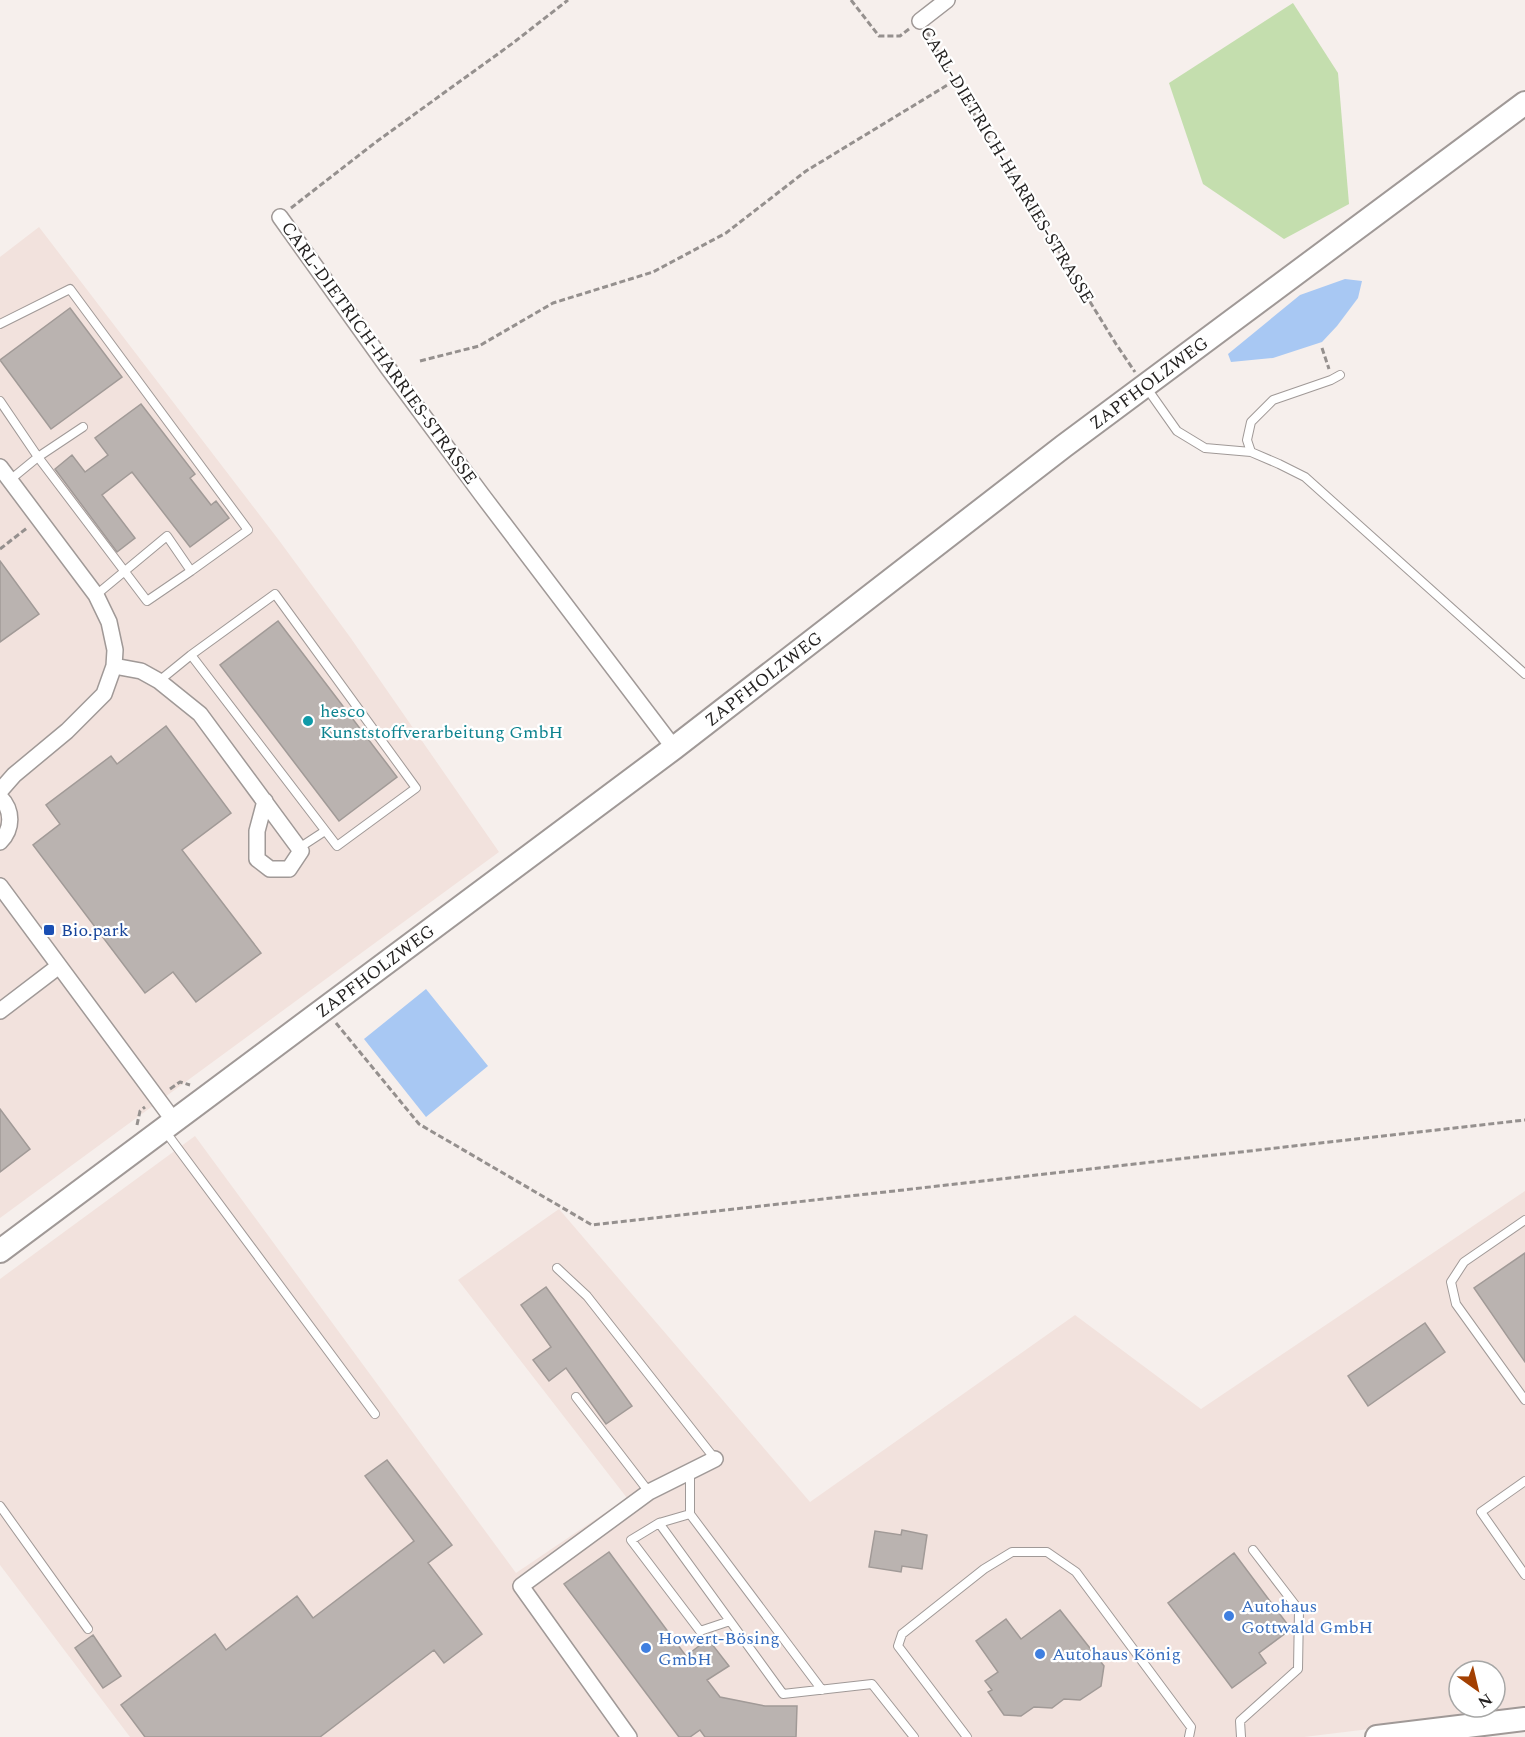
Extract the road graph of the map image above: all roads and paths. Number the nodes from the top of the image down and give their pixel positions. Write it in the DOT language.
graph roads {
  1 [pos="568,0"];
  2 [pos="851,0"];
  3 [pos="947,0"];
  4 [pos="920,21"];
  5 [pos="954,81"];
  6 [pos="1525,103"];
  7 [pos="280,217"];
  8 [pos="0,324"];
  9 [pos="1322,348"];
  10 [pos="420,361"];
  11 [pos="1340,375"];
  12 [pos="1331,380"];
  13 [pos="1145,386"];
  14 [pos="0,401"];
  15 [pos="83,427"];
  16 [pos="1251,452"];
  17 [pos="38,457"];
  18 [pos="0,467"];
  19 [pos="10,480"];
  20 [pos="39,519"];
  21 [pos="0,549"];
  22 [pos="123,571"];
  23 [pos="191,571"];
  24 [pos="96,595"];
  25 [pos="191,655"];
  26 [pos="114,666"];
  27 [pos="1525,674"];
  28 [pos="159,681"];
  29 [pos="674,748"];
  30 [pos="0,791"];
  31 [pos="0,797"];
  32 [pos="265,801"];
  33 [pos="325,831"];
  34 [pos="0,842"];
  35 [pos="300,850"];
  36 [pos="0,886"];
  37 [pos="59,966"];
  38 [pos="325,1009"];
  39 [pos="0,1011"];
  40 [pos="1525,1120"];
  41 [pos="168,1125"];
  42 [pos="1525,1220"];
  43 [pos="0,1251"];
  44 [pos="556,1268"];
  45 [pos="576,1397"];
  46 [pos="1525,1400"];
  47 [pos="375,1414"];
  48 [pos="715,1459"];
  49 [pos="690,1471"];
  50 [pos="1525,1481"];
  51 [pos="649,1492"];
  52 [pos="0,1506"];
  53 [pos="690,1514"];
  54 [pos="658,1523"];
  55 [pos="1253,1550"];
  56 [pos="1525,1575"];
  57 [pos="730,1621"];
  58 [pos="88,1629"];
  59 [pos="822,1690"];
  60 [pos="1525,1719"];
  61 [pos="629,1737"];
  62 [pos="914,1737"];
  63 [pos="967,1737"];
  64 [pos="1189,1737"];
  65 [pos="1241,1737"];
  66 [pos="1377,1737"];
  1 -- 7 [label="path, CARL-DIETRICH-HARRIES-STRASSE"];
  2 -- 4 [label="path, CARL-DIETRICH-HARRIES-STRASSE"];
  3 -- 4 [label="street"];
  4 -- 5 [label="path, CARL-DIETRICH-HARRIES-STRASSE"];
  5 -- 10 [label="path"];
  5 -- 13 [label="path, CARL-DIETRICH-HARRIES-STRASSE"];
  6 -- 13 [label="street, ZAPFHOLZWEG"];
  7 -- 29 [label="street, CARL-DIETRICH-HARRIES-STRASSE"];
  8 -- 23 [label="lane"];
  9 -- 12 [label="path"];
  11 -- 12 [label="lane"];
  12 -- 16 [label="lane"];
  13 -- 16 [label="lane"];
  13 -- 29 [label="street, ZAPFHOLZWEG"];
  14 -- 17 [label="lane"];
  15 -- 17 [label="lane"];
  16 -- 27 [label="lane"];
  17 -- 19 [label="lane"];
  17 -- 22 [label="lane"];
  18 -- 19 [label="street"];
  19 -- 20 [label="street"];
  20 -- 21 [label="path"];
  20 -- 24 [label="street"];
  22 -- 23 [label="lane"];
  22 -- 23 [label="lane"];
  22 -- 24 [label="lane"];
  24 -- 26 [label="street"];
  25 -- 28 [label="lane"];
  25 -- 33 [label="lane"];
  25 -- 33 [label="lane"];
  26 -- 28 [label="street"];
  26 -- 30 [label="street"];
  28 -- 32 [label="street"];
  29 -- 38 [label="street, ZAPFHOLZWEG"];
  31 -- 34 [label="street"];
  32 -- 35 [label="street"];
  32 -- 35 [label="street"];
  33 -- 35 [label="lane"];
  36 -- 37 [label="street"];
  37 -- 39 [label="street"];
  37 -- 41 [label="street"];
  38 -- 40 [label="path"];
  38 -- 41 [label="street, ZAPFHOLZWEG"];
  41 -- 43 [label="street, ZAPFHOLZWEG"];
  41 -- 47 [label="lane"];
  42 -- 46 [label="lane"];
  44 -- 48 [label="lane"];
  45 -- 51 [label="lane"];
  48 -- 49 [label="street"];
  49 -- 51 [label="street"];
  49 -- 53 [label="lane"];
  50 -- 56 [label="lane"];
  51 -- 61 [label="street"];
  52 -- 58 [label="lane"];
  53 -- 54 [label="lane"];
  53 -- 59 [label="lane"];
  54 -- 57 [label="lane"];
  54 -- 57 [label="lane"];
  55 -- 65 [label="lane"];
  57 -- 59 [label="lane"];
  59 -- 62 [label="lane"];
  60 -- 66 [label="street"];
  63 -- 64 [label="lane"];
}
